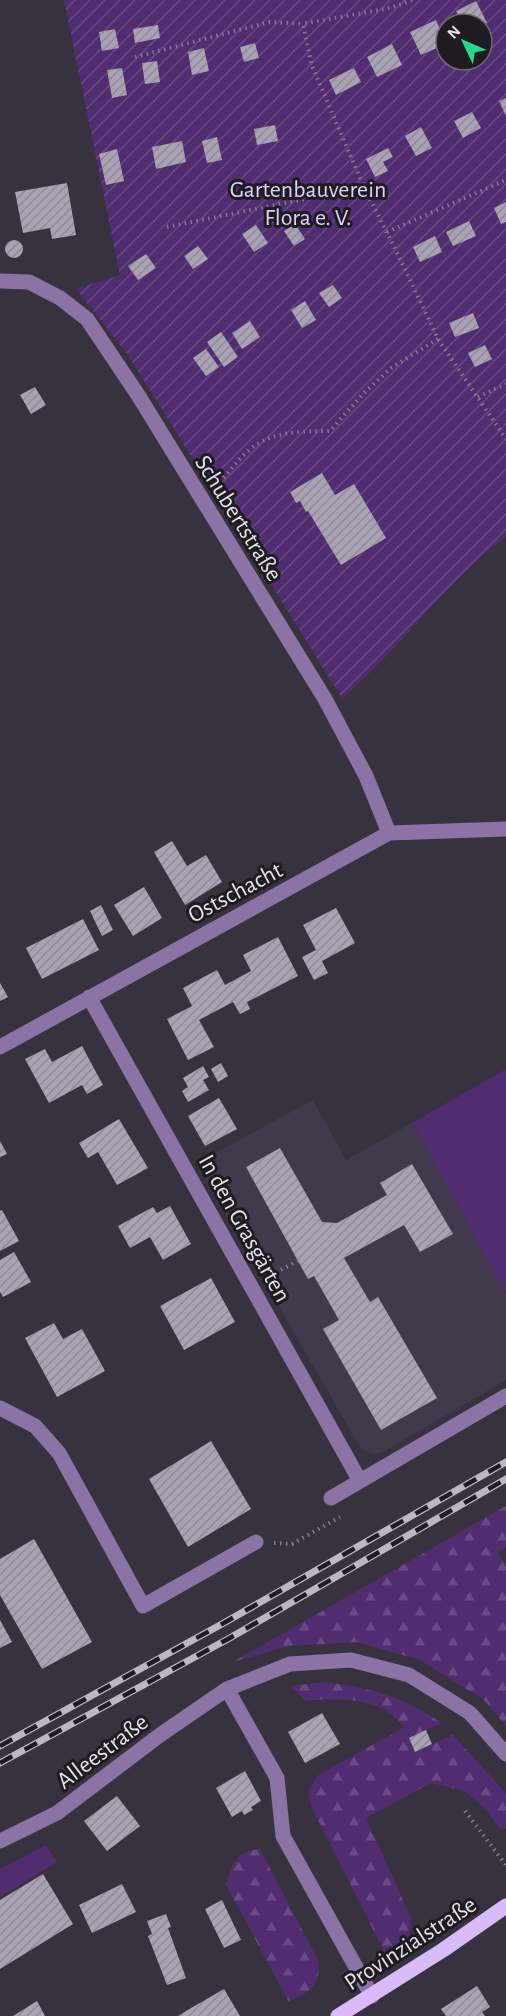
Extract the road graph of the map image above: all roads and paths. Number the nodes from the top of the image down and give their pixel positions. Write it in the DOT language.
graph roads {
  1 [pos="412,0"];
  2 [pos="303,24"];
  3 [pos="135,57"];
  4 [pos="506,180"];
  5 [pos="364,187"];
  6 [pos="168,227"];
  7 [pos="387,232"];
  8 [pos="0,281"];
  9 [pos="438,339"];
  10 [pos="506,384"];
  11 [pos="478,398"];
  12 [pos="506,439"];
  13 [pos="198,496"];
  14 [pos="506,829"];
  15 [pos="389,833"];
  16 [pos="89,997"];
  17 [pos="0,1047"];
  18 [pos="298,1261"];
  19 [pos="251,1285"];
  20 [pos="506,1396"];
  21 [pos="0,1408"];
  22 [pos="360,1481"];
  23 [pos="331,1498"];
  24 [pos="256,1542"];
  25 [pos="227,1689"];
  26 [pos="506,1754"];
  27 [pos="465,1811"];
  28 [pos="0,1842"];
  29 [pos="506,1866"];
  30 [pos="506,1906"];
  31 [pos="372,1996"];
  32 [pos="338,2016"];
  1 -- 2 [label="path"];
  2 -- 3 [label="path"];
  2 -- 5 [label="path"];
  4 -- 7 [label="path"];
  5 -- 6 [label="path"];
  5 -- 7 [label="path"];
  7 -- 9 [label="path"];
  8 -- 13 [label="street, Schubertstraße"];
  9 -- 11 [label="path"];
  9 -- 13 [label="path"];
  10 -- 11 [label="path"];
  11 -- 12 [label="path"];
  13 -- 15 [label="street, Schubertstraße"];
  14 -- 15 [label="street, Ostschacht"];
  15 -- 16 [label="street, Ostschacht"];
  16 -- 17 [label="street, Ostschacht"];
  16 -- 19 [label="street, In den Grasgärten"];
  18 -- 19 [label="path"];
  19 -- 22 [label="street, In den Grasgärten"];
  20 -- 22 [label="street"];
  21 -- 24 [label="street"];
  22 -- 23 [label="street"];
  23 -- 24 [label="path"];
  25 -- 26 [label="street, Alleestraße"];
  25 -- 28 [label="street, Alleestraße"];
  25 -- 31 [label="street"];
  27 -- 29 [label="path"];
  30 -- 31 [label="main road, Provinzialstraße"];
  31 -- 32 [label="main road, Provinzialstraße"];
}
